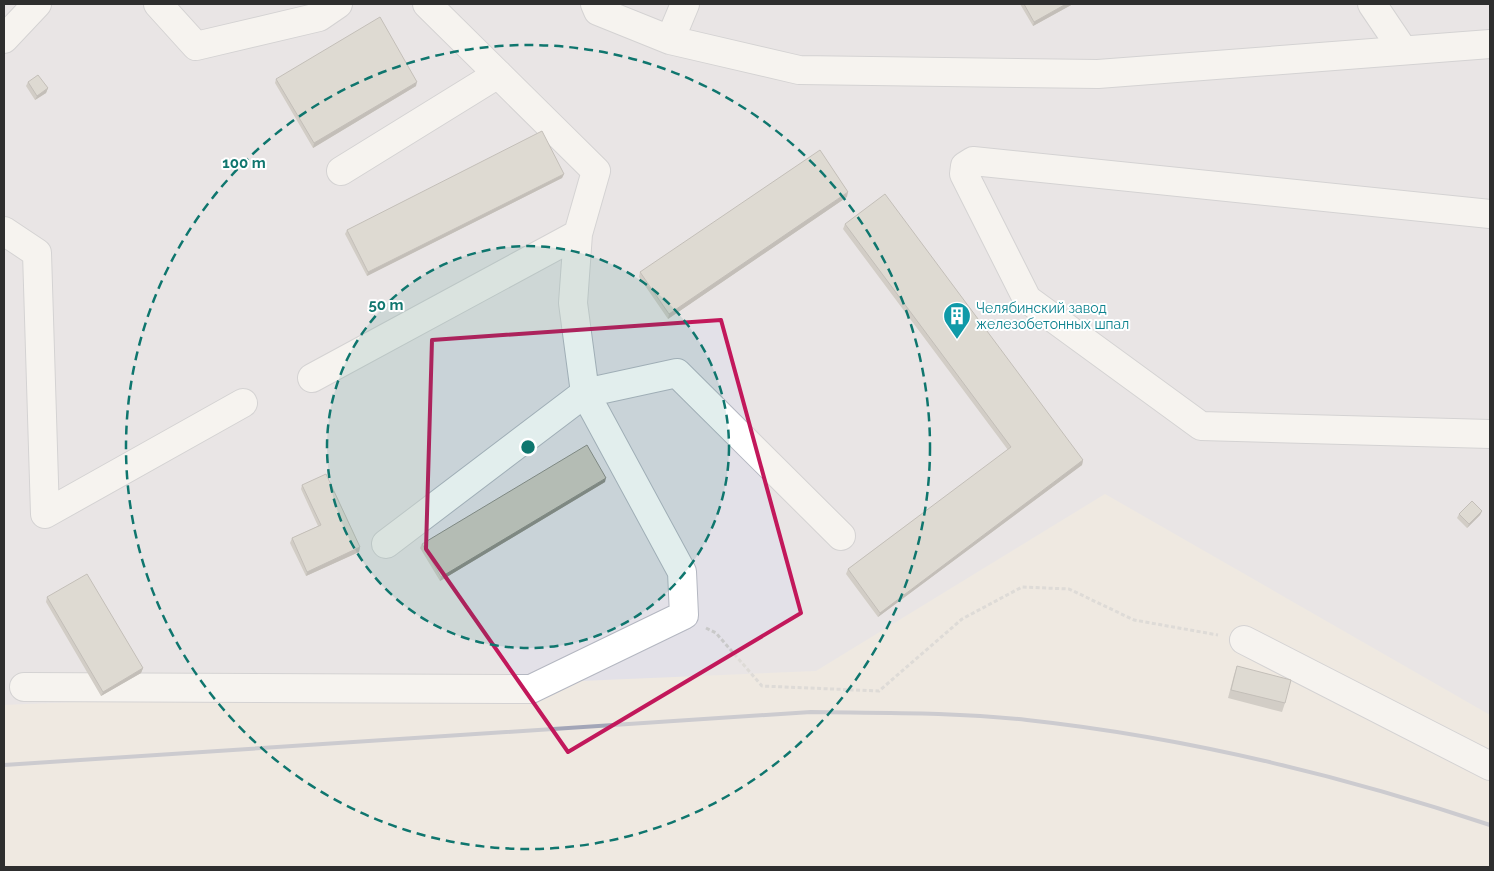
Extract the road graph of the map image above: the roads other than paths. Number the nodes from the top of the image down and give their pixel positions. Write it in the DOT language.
graph roads {
  1 [pos="37,4"];
  2 [pos="158,4"];
  3 [pos="338,4"];
  4 [pos="427,4"];
  5 [pos="595,4"];
  6 [pos="685,4"];
  7 [pos="1372,4"];
  8 [pos="4,39"];
  9 [pos="670,40"];
  10 [pos="1490,44"];
  11 [pos="1403,50"];
  12 [pos="498,74"];
  13 [pos="341,171"];
  14 [pos="1490,214"];
  15 [pos="4,231"];
  16 [pos="578,234"];
  17 [pos="312,378"];
  18 [pos="585,393"];
  19 [pos="243,403"];
  20 [pos="1490,434"];
  21 [pos="841,536"];
  22 [pos="386,544"];
  23 [pos="1244,640"];
  24 [pos="24,687"];
  25 [pos="1490,766"];
  1 -- 8 [label="lane"];
  2 -- 3 [label="lane"];
  4 -- 12 [label="lane"];
  5 -- 9 [label="lane"];
  6 -- 9 [label="lane"];
  7 -- 11 [label="lane"];
  9 -- 11 [label="lane"];
  10 -- 11 [label="lane"];
  12 -- 13 [label="lane"];
  12 -- 16 [label="lane"];
  14 -- 20 [label="lane"];
  15 -- 19 [label="lane"];
  16 -- 17 [label="lane"];
  16 -- 18 [label="lane"];
  18 -- 21 [label="lane"];
  18 -- 22 [label="lane"];
  18 -- 24 [label="lane"];
  23 -- 25 [label="lane"];
}
